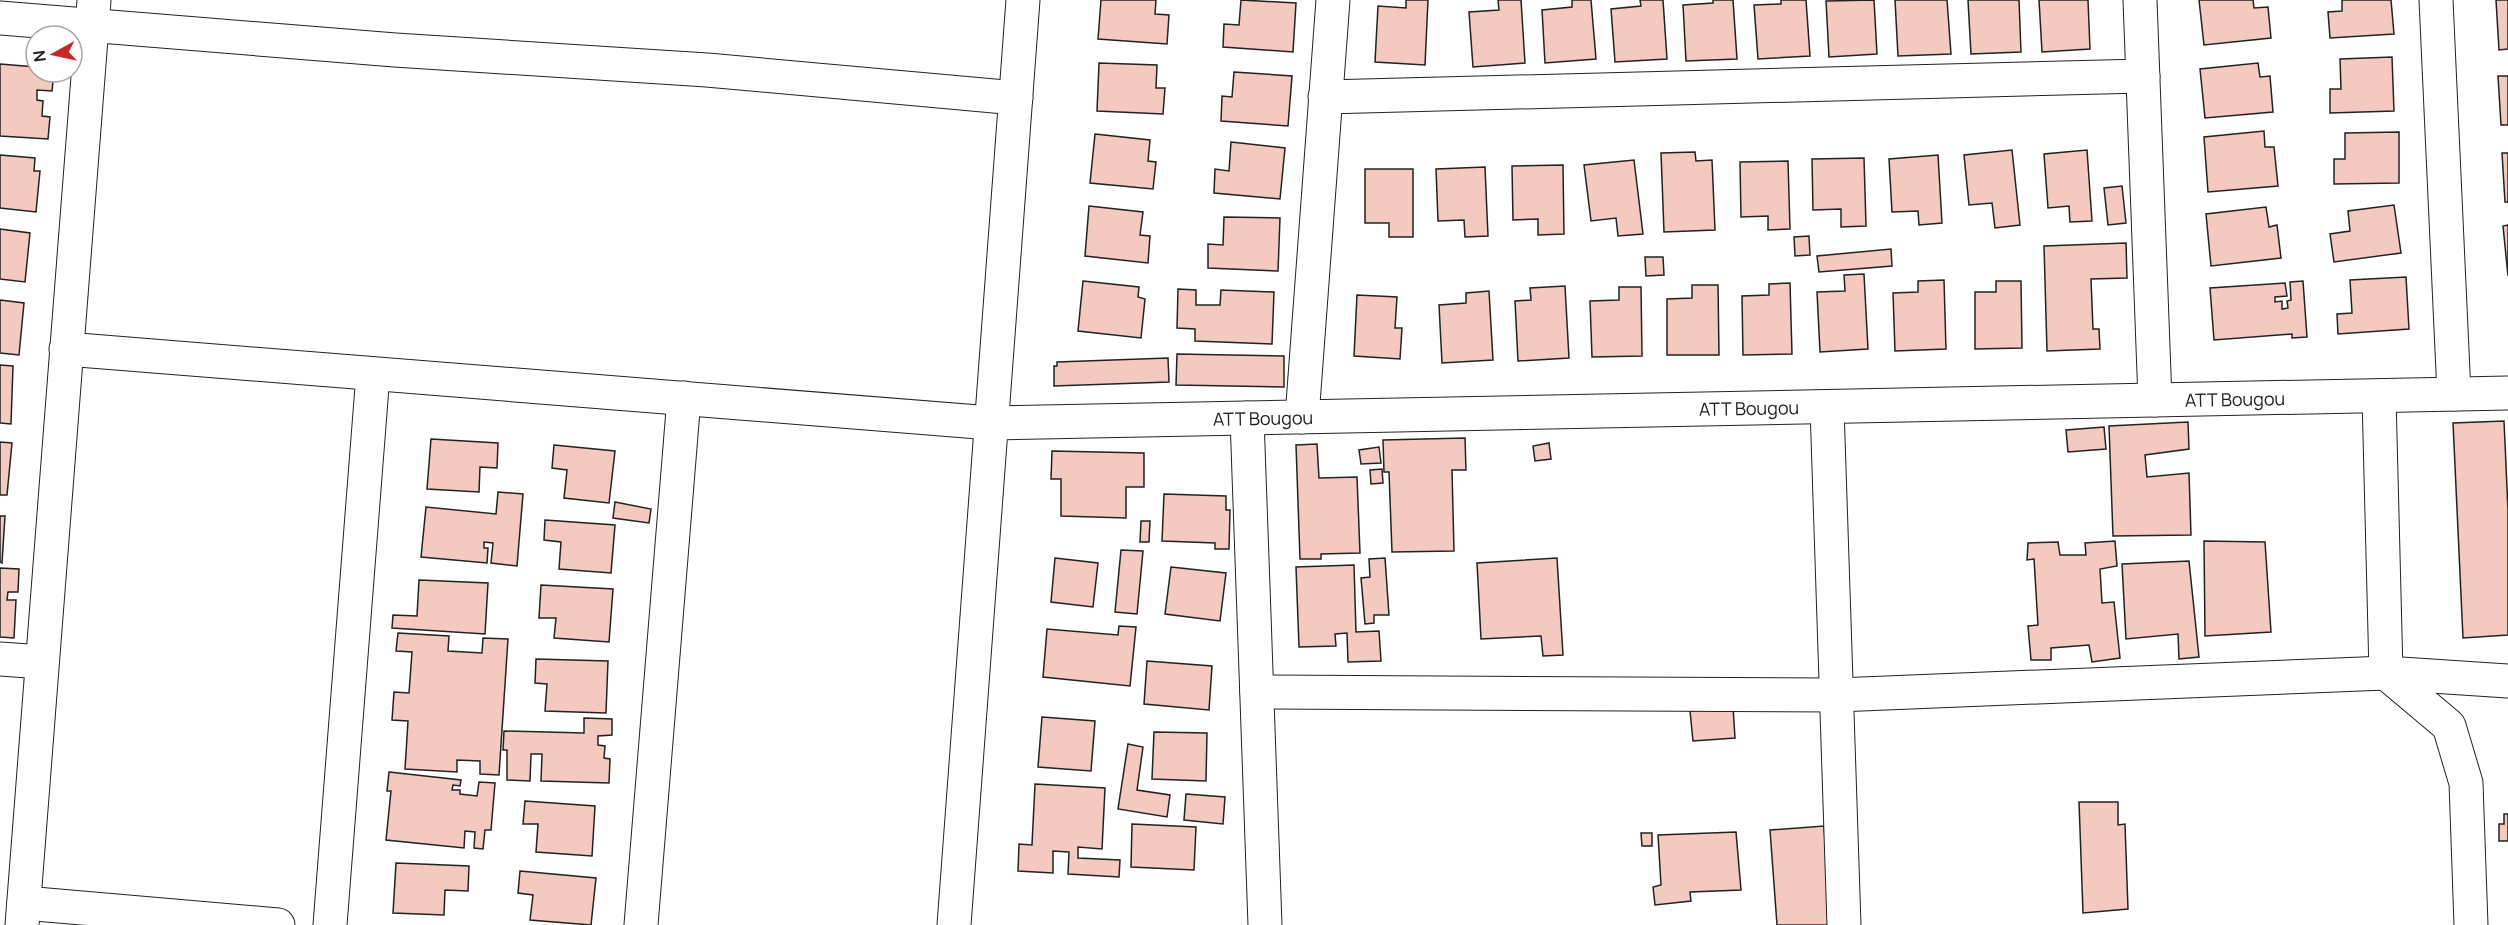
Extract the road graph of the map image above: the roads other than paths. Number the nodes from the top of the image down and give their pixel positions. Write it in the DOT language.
graph roads {
  1 [pos="1023,0"];
  2 [pos="1333,0"];
  3 [pos="2140,0"];
  4 [pos="2436,0"];
  5 [pos="93,13"];
  6 [pos="0,18"];
  7 [pos="2143,76"];
  8 [pos="1325,97"];
  9 [pos="1016,98"];
  10 [pos="66,349"];
  11 [pos="373,374"];
  12 [pos="2508,393"];
  13 [pos="2454,394"];
  14 [pos="2379,396"];
  15 [pos="684,398"];
  16 [pos="2155,400"];
  17 [pos="1827,407"];
  18 [pos="1302,417"];
  19 [pos="1247,418"];
  20 [pos="991,423"];
  21 [pos="0,659"];
  22 [pos="42,662"];
  23 [pos="2386,673"];
  24 [pos="2508,681"];
  25 [pos="1257,692"];
  26 [pos="1837,695"];
  27 [pos="23,914"];
  28 [pos="278,925"];
  29 [pos="330,925"];
  30 [pos="641,925"];
  31 [pos="954,925"];
  32 [pos="1265,925"];
  33 [pos="1844,925"];
  34 [pos="2471,925"];
  1 -- 9 [label="street"];
  2 -- 8 [label="street"];
  3 -- 7 [label="street"];
  4 -- 13 [label="street"];
  5 -- 6 [label="street"];
  5 -- 9 [label="street"];
  5 -- 10 [label="street"];
  7 -- 8 [label="street"];
  7 -- 16 [label="street"];
  8 -- 18 [label="street"];
  9 -- 20 [label="street"];
  10 -- 11 [label="street, ATT Bougou"];
  10 -- 22 [label="street"];
  11 -- 15 [label="street, ATT Bougou"];
  11 -- 29 [label="street"];
  12 -- 13 [label="street, ATT Bougou"];
  13 -- 14 [label="street, ATT Bougou"];
  14 -- 16 [label="street, ATT Bougou"];
  14 -- 23 [label="street"];
  15 -- 20 [label="street, ATT Bougou"];
  15 -- 30 [label="street"];
  16 -- 17 [label="street, ATT Bougou"];
  17 -- 18 [label="street, ATT Bougou"];
  17 -- 26 [label="street"];
  18 -- 19 [label="street, ATT Bougou"];
  19 -- 20 [label="street, ATT Bougou"];
  19 -- 25 [label="street"];
  20 -- 31 [label="street"];
  21 -- 22 [label="street"];
  22 -- 27 [label="street"];
  23 -- 24 [label="street"];
  23 -- 26 [label="street"];
  23 -- 34 [label="street"];
  25 -- 26 [label="street"];
  25 -- 32 [label="street"];
  26 -- 33 [label="street"];
  27 -- 28 [label="street"];
}
